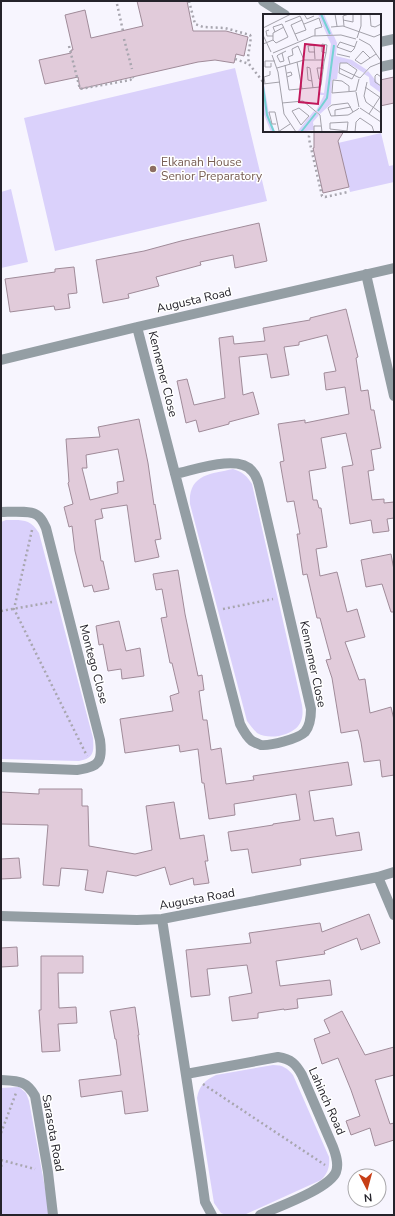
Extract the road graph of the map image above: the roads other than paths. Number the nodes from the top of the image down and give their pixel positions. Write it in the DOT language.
graph roads {
  1 [pos="263,1"];
  2 [pos="283,14"];
  3 [pos="394,40"];
  4 [pos="381,42"];
  5 [pos="394,64"];
  6 [pos="381,67"];
  7 [pos="394,268"];
  8 [pos="366,274"];
  9 [pos="137,327"];
  10 [pos="1,360"];
  11 [pos="394,396"];
  12 [pos="175,474"];
  13 [pos="1,512"];
  14 [pos="1,767"];
  15 [pos="394,872"];
  16 [pos="378,877"];
  17 [pos="394,915"];
  18 [pos="1,916"];
  19 [pos="162,919"];
  20 [pos="186,1074"];
  21 [pos="1,1080"];
  22 [pos="53,1215"];
  23 [pos="212,1215"];
  24 [pos="260,1215"];
  1 -- 2 [label="street"];
  3 -- 4 [label="street"];
  5 -- 6 [label="street"];
  7 -- 8 [label="street, Augusta Road"];
  8 -- 9 [label="street, Augusta Road"];
  8 -- 11 [label="street"];
  9 -- 10 [label="street, Augusta Road"];
  9 -- 12 [label="street, Kennemer Close"];
  12 -- 12 [label="street, Kennemer Close"];
  13 -- 14 [label="street, Montego Close"];
  15 -- 16 [label="street, Augusta Road"];
  16 -- 17 [label="street"];
  16 -- 19 [label="street, Augusta Road"];
  18 -- 19 [label="street, Augusta Road"];
  19 -- 20 [label="street"];
  20 -- 23 [label="street"];
  20 -- 24 [label="street, Lahinch Road"];
  21 -- 22 [label="street, Sarasota Road"];
}
